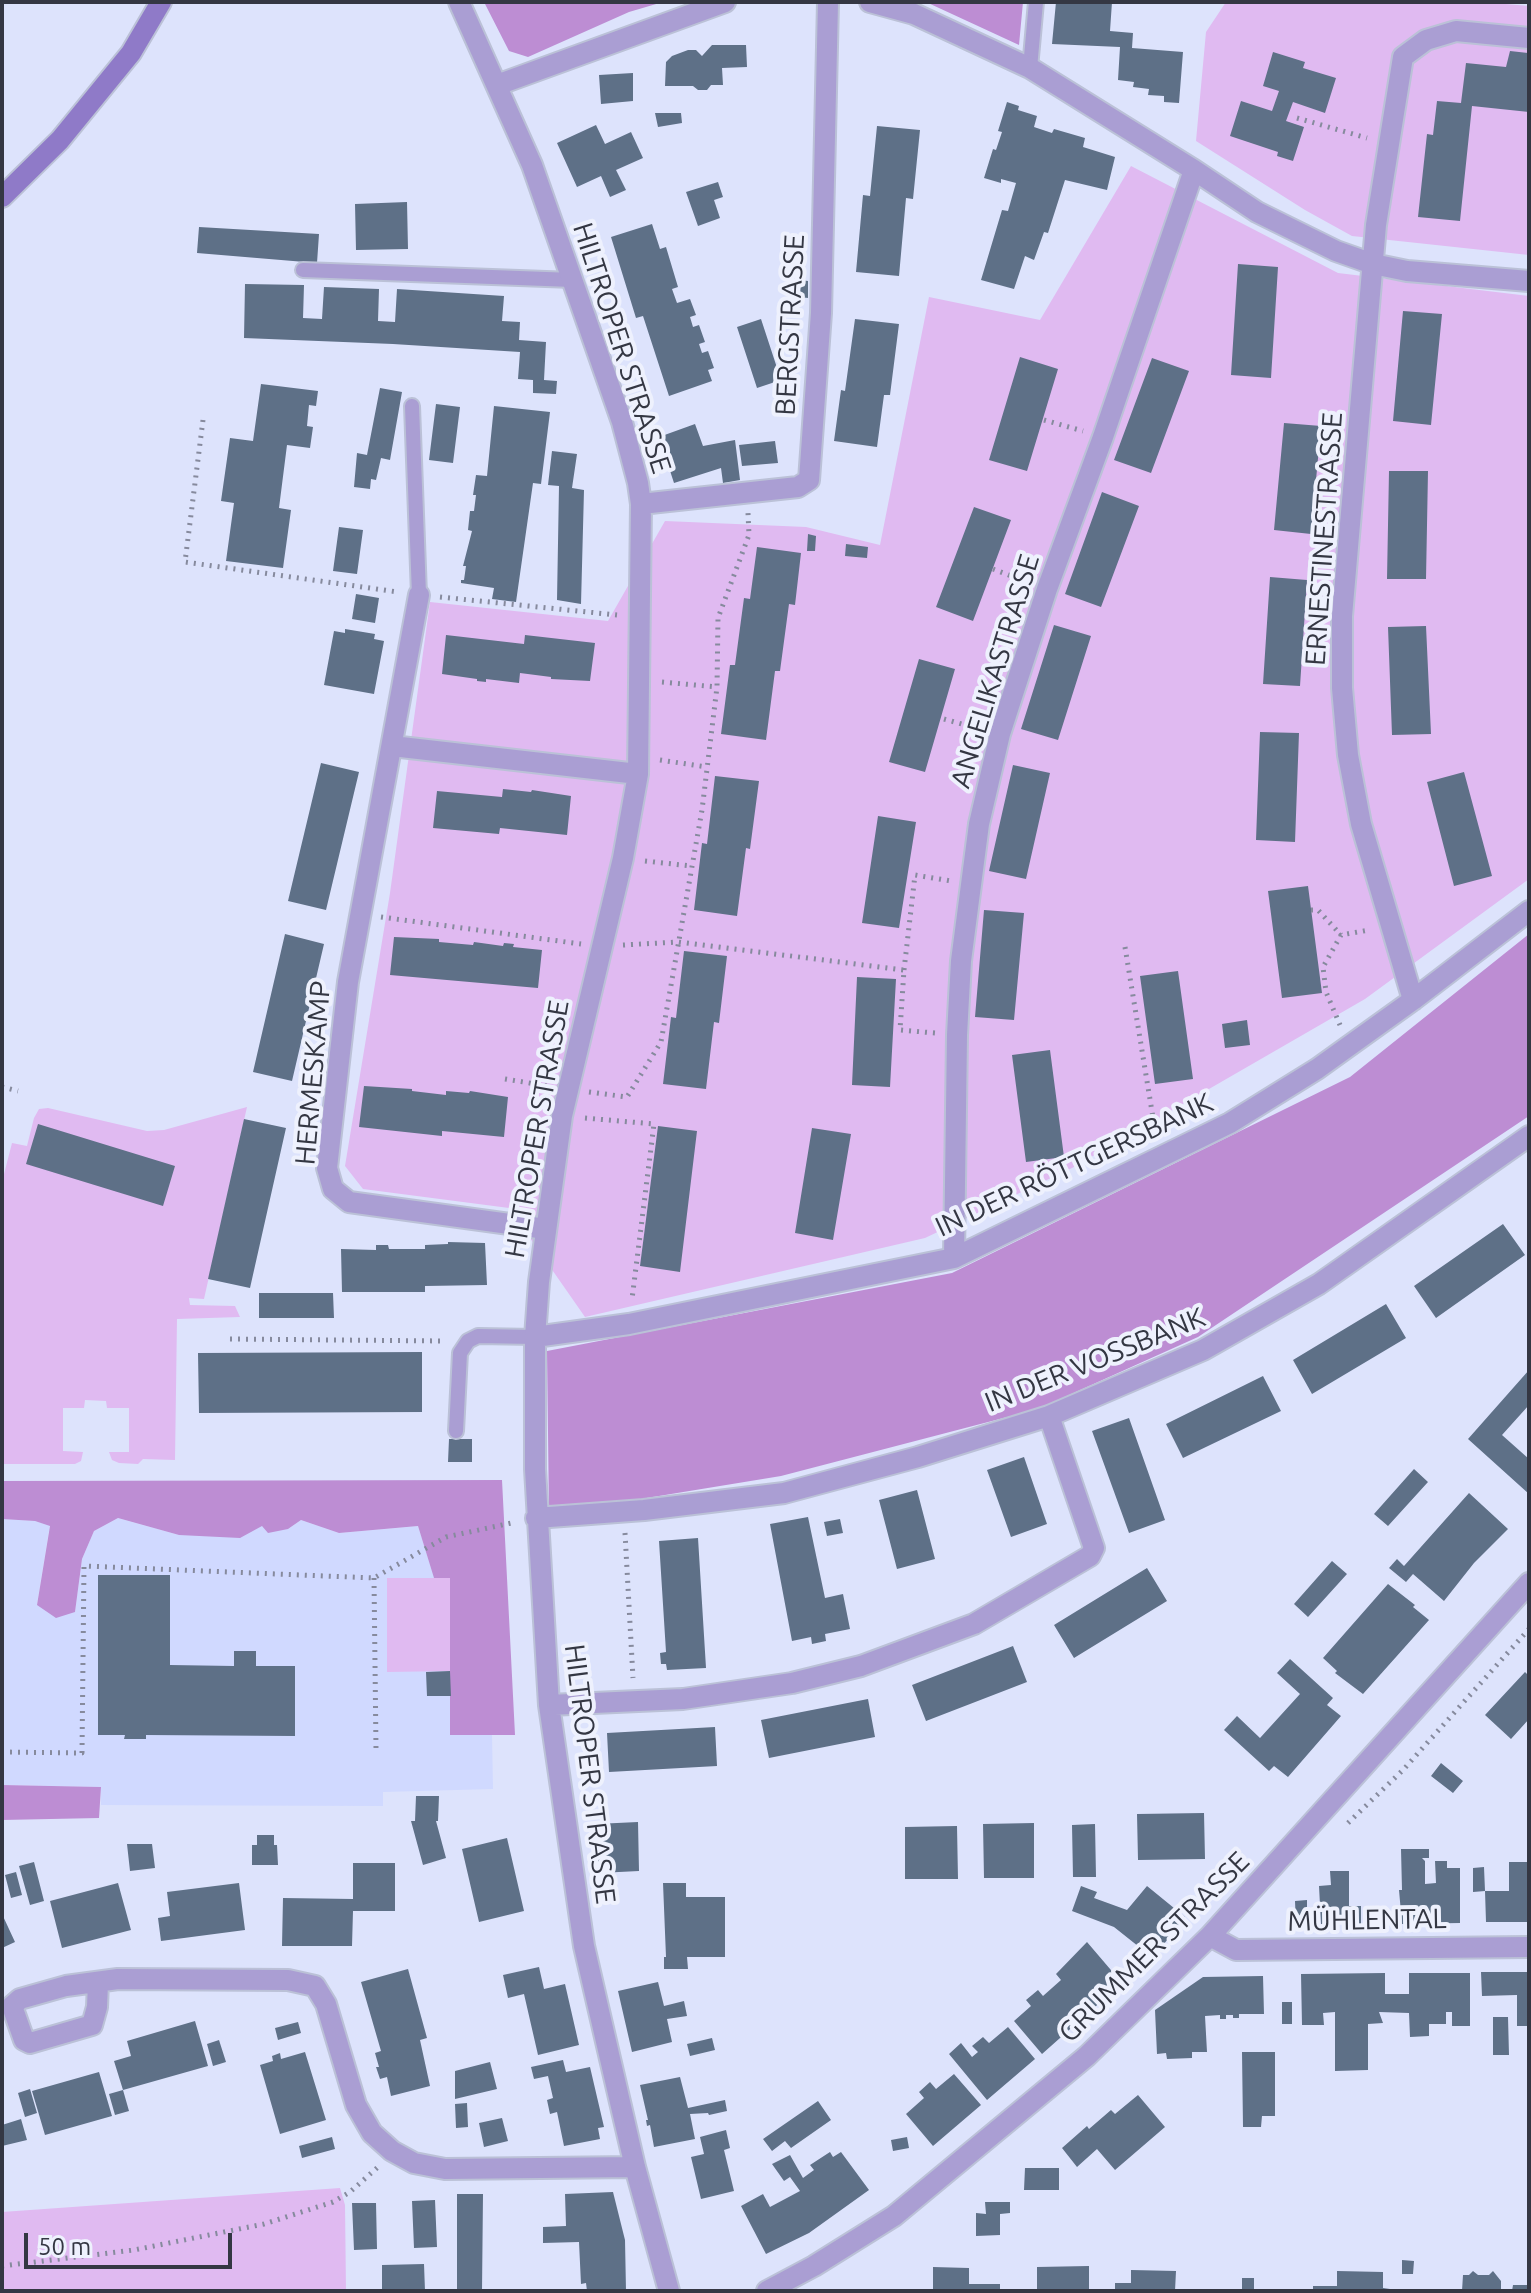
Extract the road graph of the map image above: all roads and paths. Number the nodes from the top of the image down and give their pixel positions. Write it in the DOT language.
graph roads {
  1 [pos="161,2"];
  2 [pos="459,2"];
  3 [pos="725,2"];
  4 [pos="828,2"];
  5 [pos="870,2"];
  6 [pos="1036,2"];
  7 [pos="1529,38"];
  8 [pos="1030,68"];
  9 [pos="497,85"];
  10 [pos="1297,118"];
  11 [pos="1388,144"];
  12 [pos="1194,170"];
  13 [pos="2,197"];
  14 [pos="1373,264"];
  15 [pos="303,270"];
  16 [pos="573,280"];
  17 [pos="1529,281"];
  18 [pos="412,406"];
  19 [pos="203,420"];
  20 [pos="1044,420"];
  21 [pos="1103,437"];
  22 [pos="747,494"];
  23 [pos="641,504"];
  24 [pos="993,569"];
  25 [pos="1047,589"];
  26 [pos="419,595"];
  27 [pos="640,617"];
  28 [pos="640,679"];
  29 [pos="717,687"];
  30 [pos="944,719"];
  31 [pos="1000,734"];
  32 [pos="392,746"];
  33 [pos="639,766"];
  34 [pos="707,767"];
  35 [pos="623,858"];
  36 [pos="691,866"];
  37 [pos="970,884"];
  38 [pos="1311,910"];
  39 [pos="1529,911"];
  40 [pos="360,914"];
  41 [pos="1389,927"];
  42 [pos="1341,935"];
  43 [pos="678,942"];
  44 [pos="601,947"];
  45 [pos="1125,947"];
  46 [pos="904,970"];
  47 [pos="1413,1000"];
  48 [pos="957,1035"];
  49 [pos="1351,1044"];
  50 [pos="505,1079"];
  51 [pos="2,1087"];
  52 [pos="567,1089"];
  53 [pos="18,1091"];
  54 [pos="562,1116"];
  55 [pos="1529,1136"];
  56 [pos="1160,1157"];
  57 [pos="546,1229"];
  58 [pos="954,1258"];
  59 [pos="629,1324"];
  60 [pos="535,1337"];
  61 [pos="230,1339"];
  62 [pos="468,1341"];
  63 [pos="1049,1416"];
  64 [pos="456,1431"];
  65 [pos="624,1512"];
  66 [pos="536,1518"];
  67 [pos="374,1578"];
  68 [pos="1529,1583"];
  69 [pos="1529,1629"];
  70 [pos="634,1701"];
  71 [pos="549,1705"];
  72 [pos="376,1749"];
  73 [pos="2,1752"];
  74 [pos="1339,1830"];
  75 [pos="1210,1936"];
  76 [pos="1529,1947"];
  77 [pos="98,1983"];
  78 [pos="392,2151"];
  79 [pos="635,2167"];
  80 [pos="2,2266"];
  81 [pos="669,2291"];
  82 [pos="767,2291"];
  1 -- 13 [label="street"];
  2 -- 9 [label="street, HILTROPER STRASSE"];
  3 -- 9 [label="street"];
  4 -- 22 [label="street, BERGSTRASSE"];
  5 -- 8 [label="street"];
  6 -- 8 [label="lane"];
  7 -- 11 [label="street"];
  8 -- 12 [label="street"];
  9 -- 16 [label="street, HILTROPER STRASSE"];
  10 -- 11 [label="path"];
  11 -- 14 [label="street"];
  12 -- 14 [label="street"];
  12 -- 21 [label="street, ANGELIKASTRASSE"];
  14 -- 17 [label="street"];
  14 -- 41 [label="street, ERNESTINESTRASSE"];
  15 -- 16 [label="lane"];
  16 -- 23 [label="street, HILTROPER STRASSE"];
  18 -- 26 [label="lane, HERMESKAMP"];
  19 -- 26 [label="path"];
  20 -- 21 [label="path"];
  21 -- 25 [label="street, ANGELIKASTRASSE"];
  22 -- 23 [label="street, BERGSTRASSE"];
  22 -- 29 [label="path"];
  23 -- 27 [label="street, HILTROPER STRASSE"];
  24 -- 25 [label="path"];
  25 -- 31 [label="street, ANGELIKASTRASSE"];
  26 -- 27 [label="path"];
  26 -- 32 [label="street, HERMESKAMP"];
  27 -- 28 [label="street, HILTROPER STRASSE"];
  28 -- 29 [label="path"];
  28 -- 33 [label="street, HILTROPER STRASSE"];
  29 -- 34 [label="path"];
  30 -- 31 [label="path"];
  31 -- 37 [label="street, ANGELIKASTRASSE"];
  32 -- 33 [label="street"];
  32 -- 40 [label="street, HERMESKAMP"];
  33 -- 34 [label="path"];
  33 -- 35 [label="street, HILTROPER STRASSE"];
  34 -- 36 [label="path"];
  35 -- 36 [label="path"];
  35 -- 44 [label="street, HILTROPER STRASSE"];
  36 -- 43 [label="path"];
  37 -- 46 [label="path"];
  37 -- 48 [label="street, ANGELIKASTRASSE"];
  38 -- 42 [label="path"];
  39 -- 47 [label="street, IN DER RÖTTGERSBANK"];
  40 -- 44 [label="path"];
  40 -- 57 [label="street, HERMESKAMP"];
  41 -- 42 [label="path"];
  41 -- 47 [label="street, ERNESTINESTRASSE"];
  42 -- 49 [label="path"];
  43 -- 44 [label="path"];
  43 -- 46 [label="path"];
  43 -- 52 [label="path"];
  44 -- 52 [label="street, HILTROPER STRASSE"];
  45 -- 56 [label="path"];
  46 -- 48 [label="path"];
  47 -- 49 [label="street, IN DER RÖTTGERSBANK"];
  48 -- 58 [label="street, ANGELIKASTRASSE"];
  49 -- 56 [label="street, IN DER RÖTTGERSBANK"];
  50 -- 52 [label="path"];
  51 -- 53 [label="path"];
  52 -- 54 [label="street, HILTROPER STRASSE"];
  54 -- 57 [label="street, HILTROPER STRASSE"];
  54 -- 59 [label="path"];
  55 -- 63 [label="street, IN DER VOSSBANK"];
  56 -- 58 [label="street, IN DER RÖTTGERSBANK"];
  57 -- 60 [label="street, HILTROPER STRASSE"];
  58 -- 59 [label="street, IN DER RÖTTGERSBANK"];
  59 -- 60 [label="street, IN DER RÖTTGERSBANK"];
  60 -- 62 [label="lane"];
  60 -- 66 [label="street, HILTROPER STRASSE"];
  61 -- 62 [label="path"];
  62 -- 64 [label="lane"];
  63 -- 65 [label="street, IN DER VOSSBANK"];
  63 -- 70 [label="street"];
  65 -- 66 [label="street, IN DER VOSSBANK"];
  65 -- 70 [label="path"];
  66 -- 67 [label="path"];
  66 -- 71 [label="street, HILTROPER STRASSE"];
  67 -- 72 [label="path"];
  67 -- 73 [label="path"];
  68 -- 75 [label="street, GRUMMER STRASSE"];
  69 -- 74 [label="path"];
  70 -- 71 [label="street"];
  71 -- 79 [label="street, HILTROPER STRASSE"];
  75 -- 76 [label="street, MÜHLENTAL"];
  75 -- 82 [label="street, GRUMMER STRASSE"];
  77 -- 78 [label="street"];
  78 -- 79 [label="street"];
  78 -- 80 [label="path"];
  79 -- 81 [label="street, HILTROPER STRASSE"];
}
